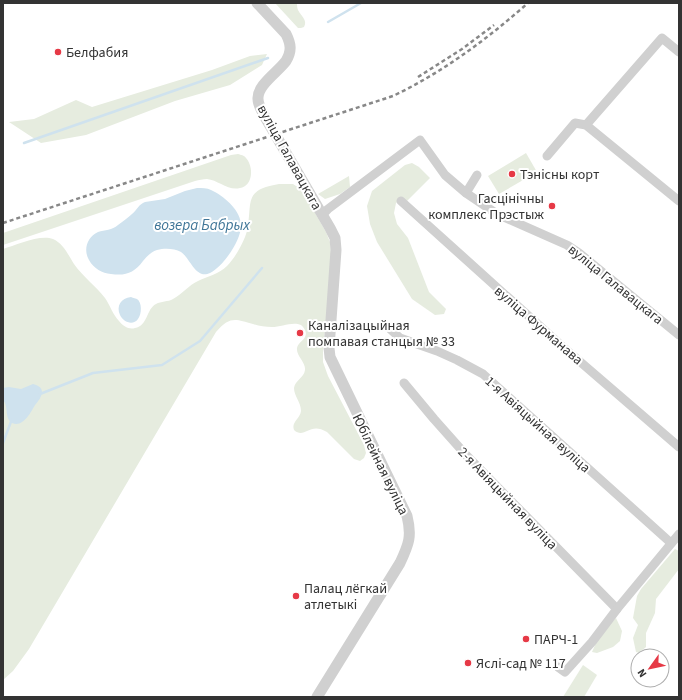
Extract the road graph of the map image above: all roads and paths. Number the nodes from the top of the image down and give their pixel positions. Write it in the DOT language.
graph roads {
  1 [pos="257,3"];
  2 [pos="679,52"];
  3 [pos="586,125"];
  4 [pos="547,156"];
  5 [pos="477,175"];
  6 [pos="466,192"];
  7 [pos="401,201"];
  8 [pos="679,201"];
  9 [pos="322,215"];
  10 [pos="390,328"];
  11 [pos="679,335"];
  12 [pos="404,383"];
  13 [pos="679,447"];
  14 [pos="679,534"];
  15 [pos="671,543"];
  16 [pos="617,609"];
  17 [pos="558,667"];
  18 [pos="316,697"];
  1 -- 9 [label="street, вуліца Галавацкага"];
  2 -- 3 [label="street"];
  3 -- 4 [label="street"];
  3 -- 8 [label="street"];
  5 -- 6 [label="street"];
  6 -- 9 [label="street, вуліца Галавацкага"];
  6 -- 11 [label="street, вуліца Галавацкага"];
  7 -- 13 [label="street, вуліца Фурманава"];
  9 -- 18 [label="street, Юбілейная вуліца"];
  10 -- 15 [label="street, 1-я Авіяцыйная вуліца"];
  12 -- 16 [label="street, 2-я Авіяцыйная вуліца"];
  14 -- 15 [label="street"];
  15 -- 16 [label="street"];
  16 -- 17 [label="street"];
}
